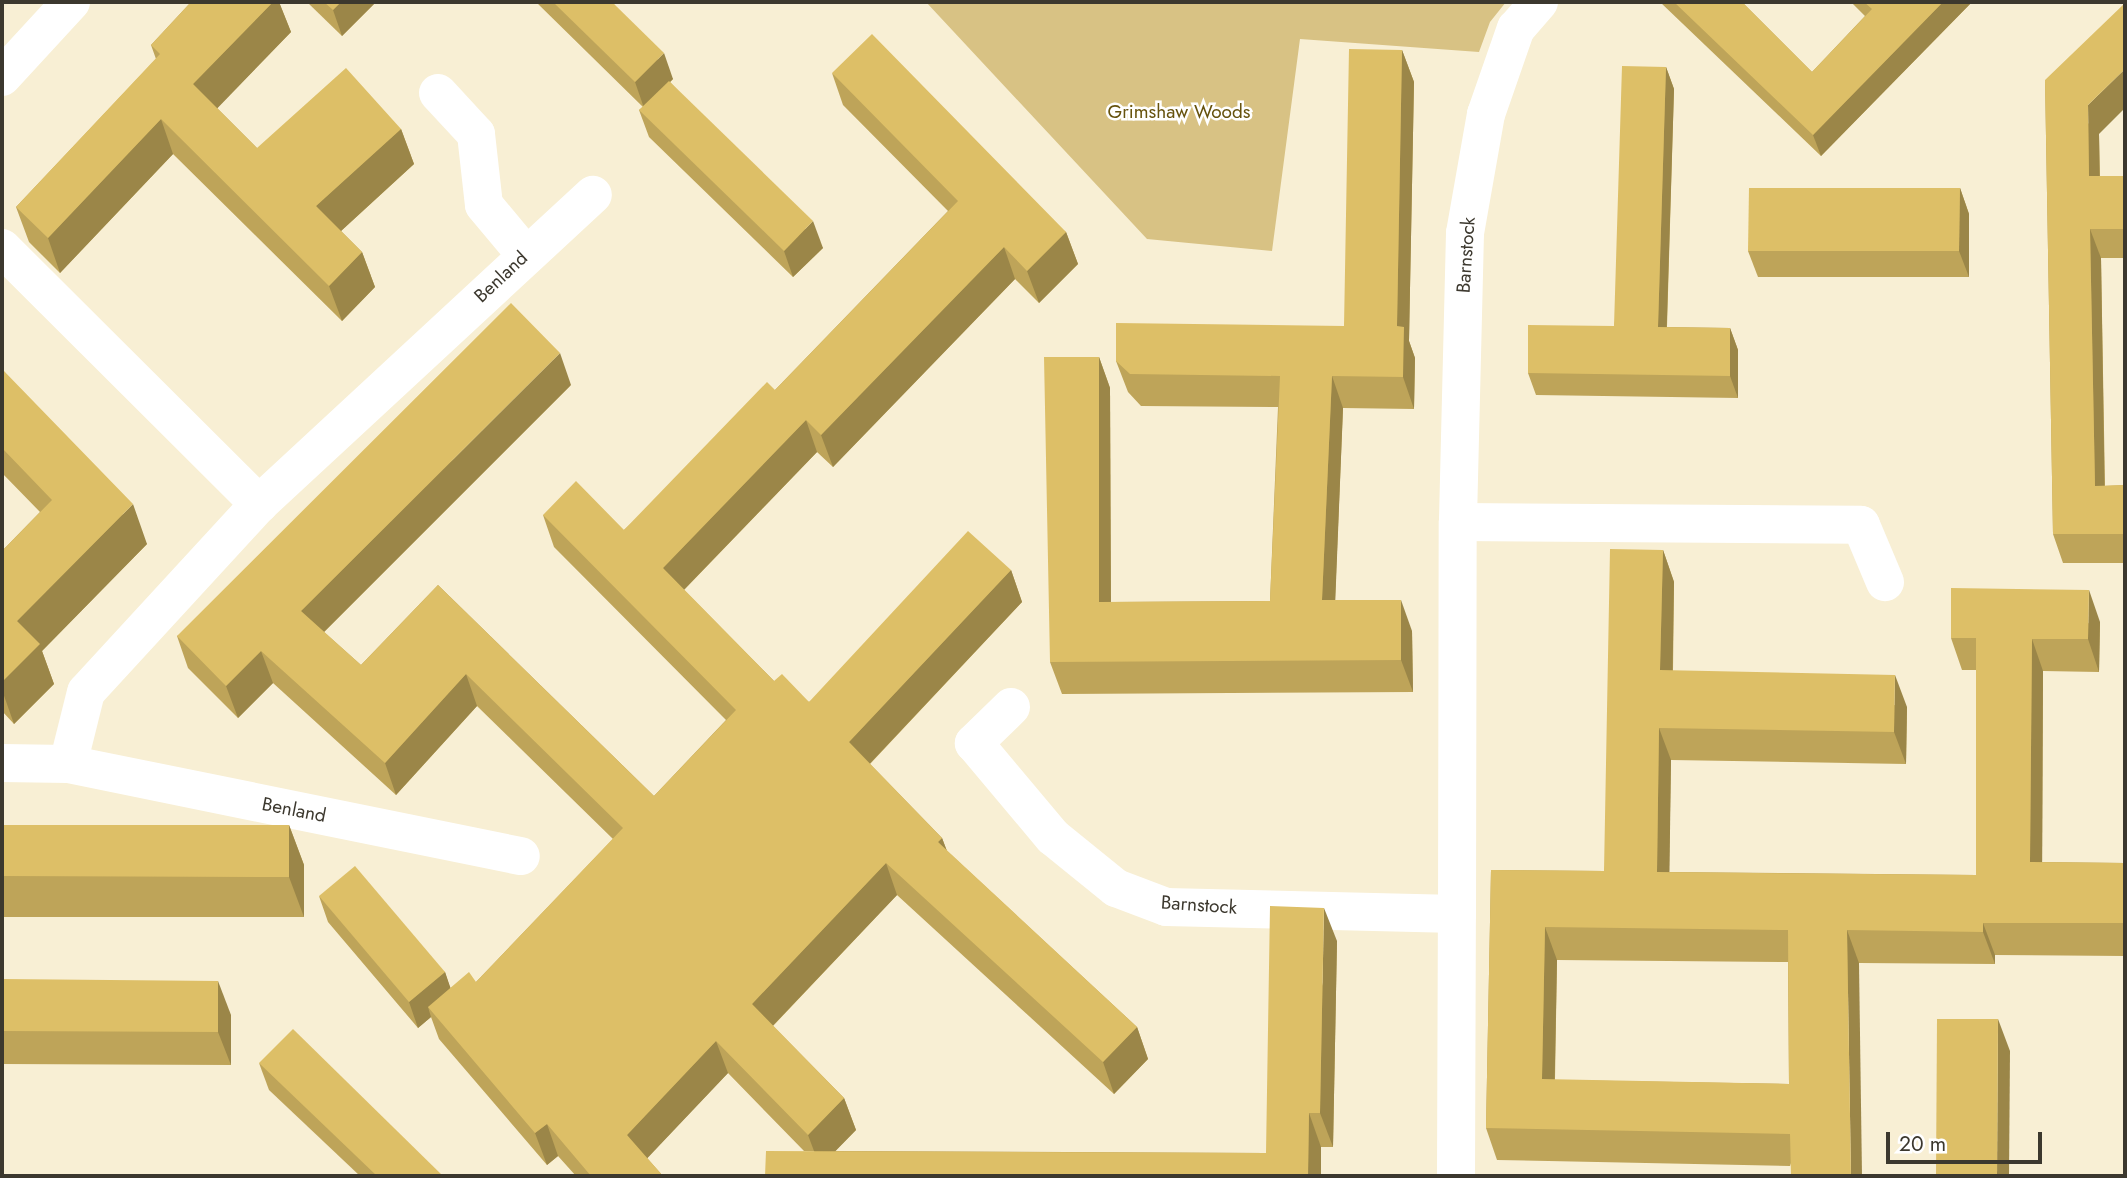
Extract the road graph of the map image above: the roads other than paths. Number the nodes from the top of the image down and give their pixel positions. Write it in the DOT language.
graph roads {
  1 [pos="71,2"];
  2 [pos="1539,2"];
  3 [pos="2,77"];
  4 [pos="438,93"];
  5 [pos="593,195"];
  6 [pos="2,248"];
  7 [pos="525,254"];
  8 [pos="259,504"];
  9 [pos="1458,522"];
  10 [pos="1885,582"];
  11 [pos="1012,707"];
  12 [pos="2,763"];
  13 [pos="68,764"];
  14 [pos="521,856"];
  15 [pos="1457,914"];
  16 [pos="1455,1176"];
  1 -- 3 [label="street"];
  2 -- 9 [label="street, Barnstock"];
  4 -- 7 [label="street"];
  5 -- 7 [label="street, Benland"];
  6 -- 8 [label="street"];
  7 -- 8 [label="street, Benland"];
  8 -- 13 [label="street, Benland"];
  9 -- 10 [label="street"];
  9 -- 15 [label="street, Barnstock"];
  11 -- 15 [label="street, Barnstock"];
  12 -- 13 [label="street, Benland"];
  13 -- 14 [label="street, Benland"];
  15 -- 16 [label="street, Barnstock"];
}
